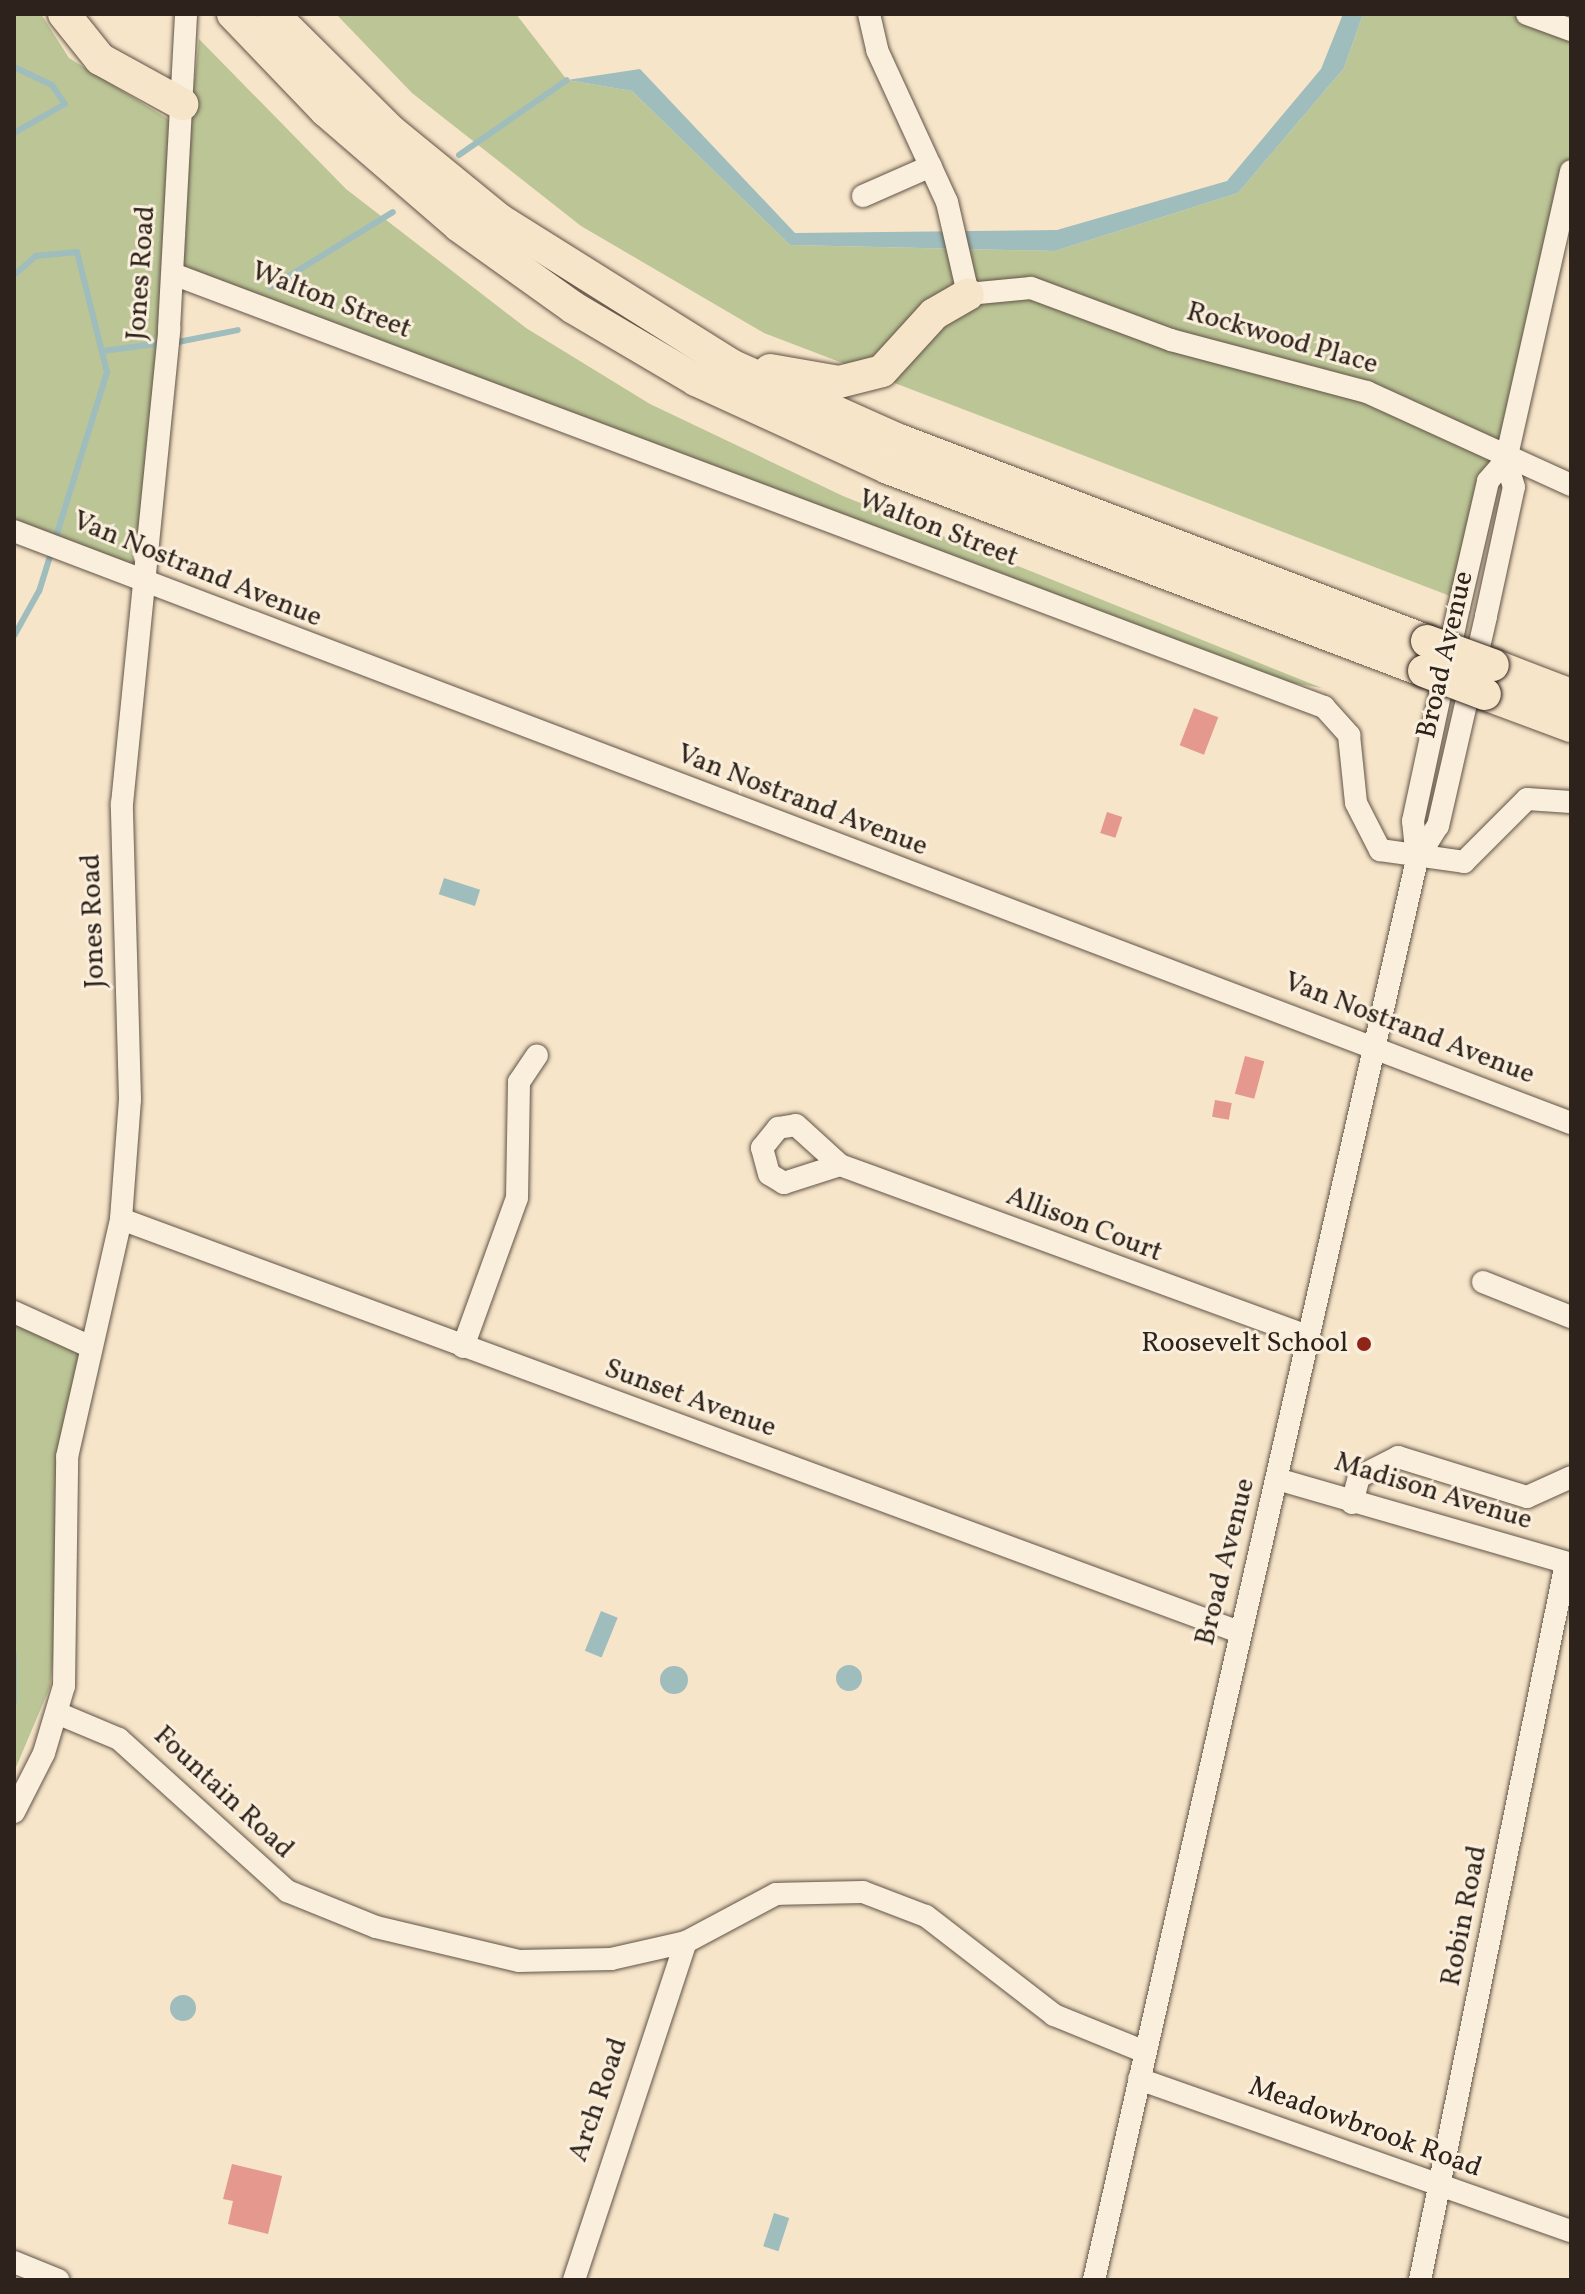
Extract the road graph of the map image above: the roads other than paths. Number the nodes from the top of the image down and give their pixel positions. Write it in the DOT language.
graph roads {
  1 [pos="64,14"];
  2 [pos="186,14"];
  3 [pos="233,14"];
  4 [pos="273,14"];
  5 [pos="869,14"];
  6 [pos="1527,14"];
  7 [pos="1571,30"];
  8 [pos="182,104"];
  9 [pos="931,166"];
  10 [pos="1571,171"];
  11 [pos="863,196"];
  12 [pos="173,274"];
  13 [pos="966,283"];
  14 [pos="731,365"];
  15 [pos="1506,460"];
  16 [pos="1571,485"];
  17 [pos="14,531"];
  18 [pos="143,585"];
  19 [pos="1426,656"];
  20 [pos="1489,680"];
  21 [pos="1571,695"];
  22 [pos="1571,726"];
  23 [pos="1571,802"];
  24 [pos="1417,859"];
  25 [pos="1374,1049"];
  26 [pos="537,1055"];
  27 [pos="1571,1123"];
  28 [pos="840,1165"];
  29 [pos="121,1219"];
  30 [pos="1483,1282"];
  31 [pos="14,1312"];
  32 [pos="1571,1317"];
  33 [pos="1309,1337"];
  34 [pos="89,1346"];
  35 [pos="463,1347"];
  36 [pos="1571,1477"];
  37 [pos="1277,1479"];
  38 [pos="1352,1503"];
  39 [pos="1569,1564"];
  40 [pos="1239,1632"];
  41 [pos="57,1713"];
  42 [pos="14,1812"];
  43 [pos="686,1942"];
  44 [pos="1145,2052"];
  45 [pos="1139,2079"];
  46 [pos="1441,2188"];
  47 [pos="1571,2231"];
  48 [pos="14,2262"];
  49 [pos="58,2280"];
  50 [pos="574,2280"];
  51 [pos="1094,2280"];
  52 [pos="1420,2280"];
  1 -- 8 [label="highway"];
  2 -- 8 [label="street, Jones Road"];
  3 -- 19 [label="highway"];
  4 -- 14 [label="highway"];
  5 -- 9 [label="street"];
  6 -- 7 [label="street"];
  8 -- 12 [label="street, Jones Road"];
  9 -- 11 [label="street"];
  9 -- 13 [label="street"];
  10 -- 15 [label="street, Broad Avenue"];
  12 -- 18 [label="street, Jones Road"];
  12 -- 24 [label="street, Walton Street"];
  13 -- 14 [label="highway"];
  13 -- 15 [label="street, Rockwood Place"];
  14 -- 19 [label="highway"];
  15 -- 16 [label="street, Rockwood Place"];
  15 -- 24 [label="street, Broad Avenue"];
  17 -- 18 [label="street, Van Nostrand Avenue"];
  18 -- 25 [label="street, Van Nostrand Avenue"];
  18 -- 29 [label="street, Jones Road"];
  19 -- 20 [label="highway, bridge"];
  20 -- 21 [label="highway"];
  20 -- 22 [label="highway"];
  23 -- 24 [label="street, Walton Street"];
  24 -- 25 [label="street, Broad Avenue"];
  25 -- 27 [label="street, Van Nostrand Avenue"];
  25 -- 33 [label="street, Broad Avenue"];
  26 -- 35 [label="street"];
  28 -- 33 [label="street, Allison Court"];
  29 -- 34 [label="street, Jones Road"];
  29 -- 35 [label="street, Sunset Avenue"];
  30 -- 32 [label="street"];
  31 -- 34 [label="street"];
  33 -- 37 [label="street, Broad Avenue"];
  34 -- 41 [label="street, Jones Road"];
  35 -- 40 [label="street, Sunset Avenue"];
  36 -- 38 [label="street"];
  37 -- 38 [label="street, Madison Avenue"];
  37 -- 40 [label="street, Broad Avenue"];
  38 -- 39 [label="street, Madison Avenue"];
  39 -- 46 [label="street, Robin Road"];
  40 -- 44 [label="street, Broad Avenue"];
  41 -- 42 [label="street, Jones Road"];
  41 -- 43 [label="street, Fountain Road"];
  43 -- 44 [label="street, Fountain Road"];
  43 -- 50 [label="street, Arch Road"];
  44 -- 45 [label="street, Broad Avenue"];
  45 -- 46 [label="street, Meadowbrook Road"];
  45 -- 51 [label="street, Broad Avenue"];
  46 -- 47 [label="street, Meadowbrook Road"];
  46 -- 52 [label="street, Robin Road"];
  48 -- 49 [label="street"];
}
